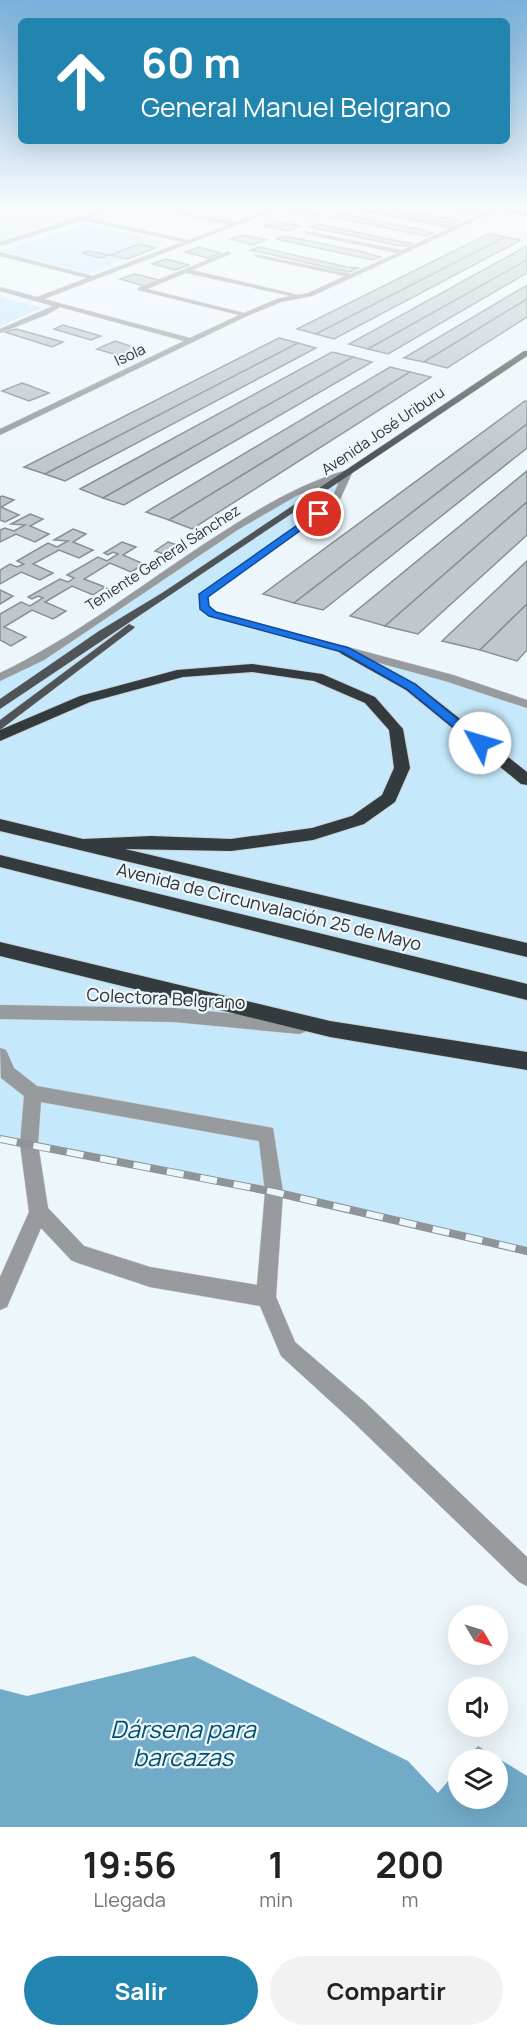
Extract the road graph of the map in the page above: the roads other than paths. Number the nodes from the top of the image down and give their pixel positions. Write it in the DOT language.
graph roads {
  1 [pos="5,290"];
  2 [pos="61,290"];
  3 [pos="145,290"];
  4 [pos="276,290"];
  5 [pos="320,290"];
  6 [pos="301,296"];
  7 [pos="38,299"];
  8 [pos="59,305"];
  9 [pos="245,315"];
  10 [pos="0,331"];
  11 [pos="192,341"];
  12 [pos="527,352"];
  13 [pos="0,432"];
  14 [pos="347,473"];
  15 [pos="166,595"];
  16 [pos="345,650"];
  17 [pos="0,678"];
  18 [pos="527,704"];
  19 [pos="0,705"];
  20 [pos="0,726"];
  21 [pos="0,736"];
  22 [pos="527,780"];
  23 [pos="5,826"];
  24 [pos="85,844"];
  25 [pos="3,862"];
  26 [pos="0,949"];
  27 [pos="527,950"];
  28 [pos="527,992"];
  29 [pos="0,1012"];
  30 [pos="330,1029"];
  31 [pos="0,1055"];
  32 [pos="527,1061"];
  33 [pos="33,1093"];
  34 [pos="39,1212"];
  35 [pos="266,1296"];
  36 [pos="0,1300"];
  37 [pos="527,1574"];
  1 -- 7 [label="street"];
  2 -- 7 [label="street"];
  3 -- 9 [label="street"];
  4 -- 6 [label="street"];
  5 -- 6 [label="street, Isola"];
  6 -- 9 [label="street, Isola"];
  7 -- 8 [label="street"];
  8 -- 10 [label="street"];
  8 -- 11 [label="street"];
  9 -- 11 [label="street, Isola"];
  11 -- 13 [label="street, Isola"];
  12 -- 14 [label="main road, Avenida José Uriburu"];
  14 -- 15 [label="main road, Avenida José Uriburu"];
  14 -- 16 [label="street"];
  14 -- 17 [label="street, Teniente General Sánchez"];
  15 -- 19 [label="main road, Avenida José Uriburu"];
  15 -- 20 [label="main road, Avenida José Uriburu"];
  16 -- 18 [label="street"];
  16 -- 22 [label="highway"];
  21 -- 24 [label="highway"];
  23 -- 24 [label="highway, Avenida de Circunvalación 25 de Mayo"];
  24 -- 27 [label="highway, Avenida de Circunvalación 25 de Mayo"];
  25 -- 28 [label="highway, Avenida de Circunvalación 25 de Mayo"];
  26 -- 30 [label="highway"];
  29 -- 30 [label="street, Colectora Belgrano"];
  30 -- 32 [label="highway"];
  31 -- 33 [label="street"];
  33 -- 34 [label="street"];
  33 -- 35 [label="street"];
  34 -- 35 [label="street"];
  34 -- 36 [label="street"];
  35 -- 37 [label="street"];
}
